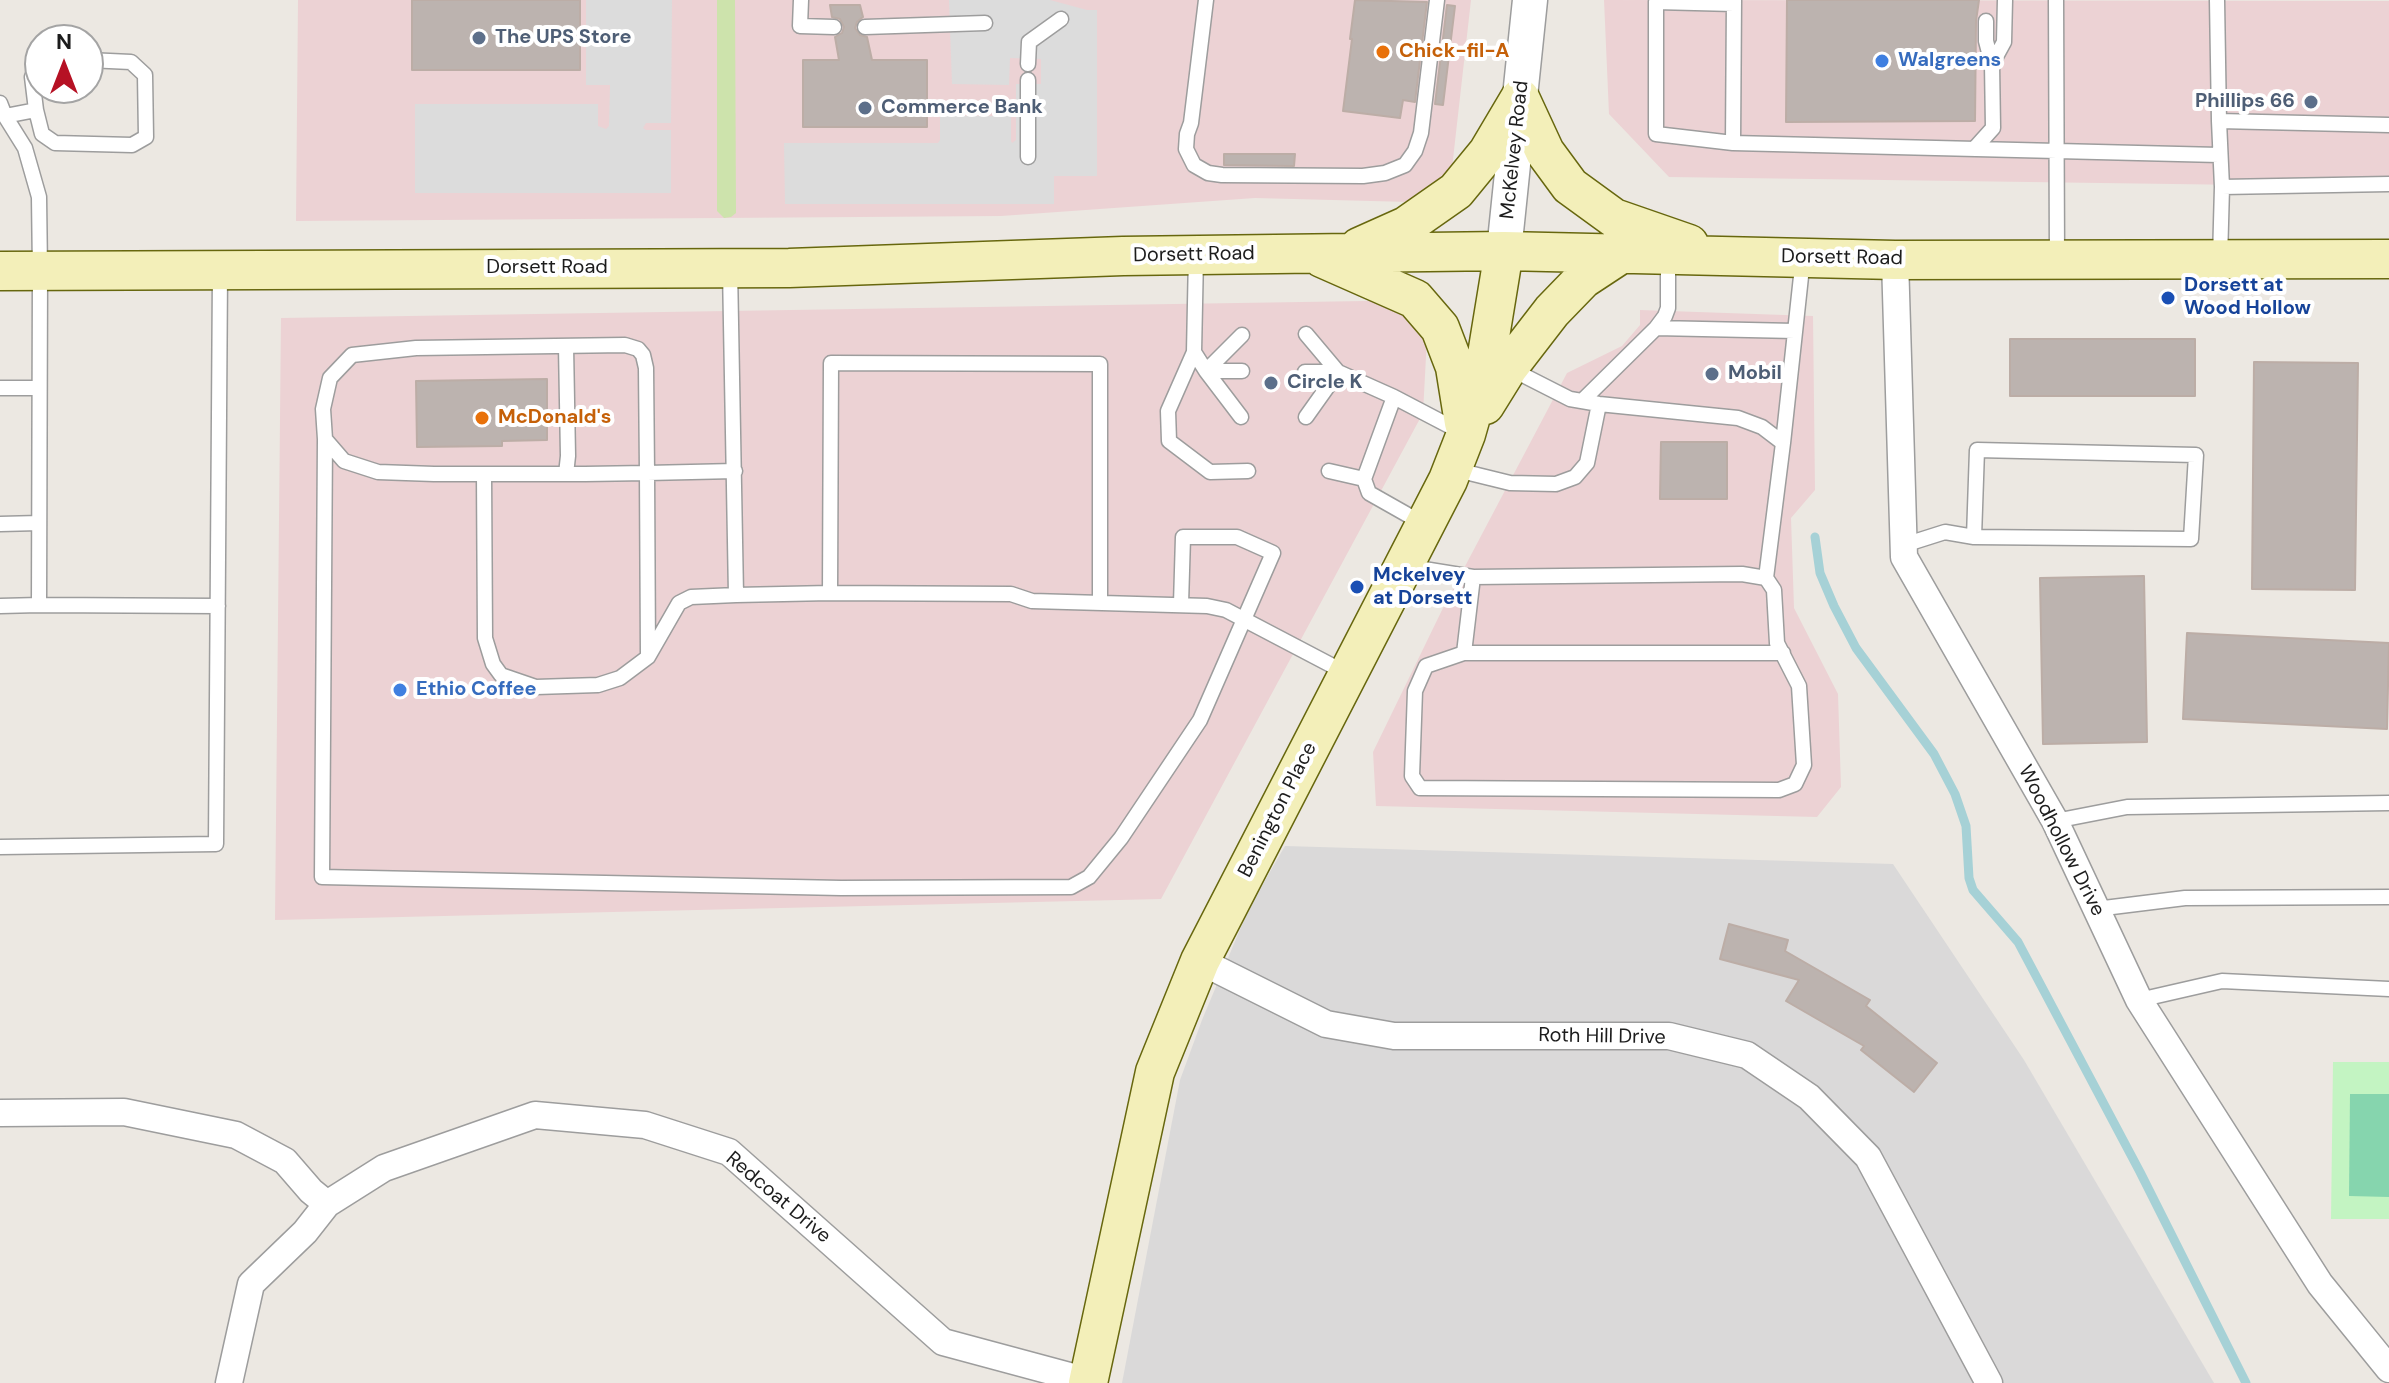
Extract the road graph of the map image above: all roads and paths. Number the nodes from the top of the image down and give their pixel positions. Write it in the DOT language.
graph roads {
  1 [pos="801,0"];
  2 [pos="1206,0"];
  3 [pos="1437,0"];
  4 [pos="1530,0"];
  5 [pos="2005,0"];
  6 [pos="2056,0"];
  7 [pos="2217,0"];
  8 [pos="1734,2"];
  9 [pos="1061,19"];
  10 [pos="1986,21"];
  11 [pos="985,23"];
  12 [pos="834,27"];
  13 [pos="865,27"];
  14 [pos="104,61"];
  15 [pos="1992,64"];
  16 [pos="1520,98"];
  17 [pos="35,104"];
  18 [pos="2,110"];
  19 [pos="36,110"];
  20 [pos="2219,121"];
  21 [pos="2389,125"];
  22 [pos="1733,143"];
  23 [pos="1975,148"];
  24 [pos="2056,152"];
  25 [pos="2219,155"];
  26 [pos="1028,157"];
  27 [pos="2389,184"];
  28 [pos="2222,187"];
  29 [pos="1504,251"];
  30 [pos="1328,254"];
  31 [pos="1621,254"];
  32 [pos="1196,255"];
  33 [pos="1668,255"];
  34 [pos="1721,256"];
  35 [pos="1803,258"];
  36 [pos="2057,259"];
  37 [pos="2220,259"];
  38 [pos="2389,259"];
  39 [pos="1895,260"];
  40 [pos="730,268"];
  41 [pos="0,271"];
  42 [pos="40,271"];
  43 [pos="220,271"];
  44 [pos="1656,328"];
  45 [pos="1795,331"];
  46 [pos="1306,334"];
  47 [pos="1242,335"];
  48 [pos="566,346"];
  49 [pos="1194,352"];
  50 [pos="1508,368"];
  51 [pos="1206,371"];
  52 [pos="1242,371"];
  53 [pos="1305,372"];
  54 [pos="1338,372"];
  55 [pos="0,388"];
  56 [pos="39,388"];
  57 [pos="1394,397"];
  58 [pos="1582,401"];
  59 [pos="1599,404"];
  60 [pos="1241,417"];
  61 [pos="1306,417"];
  62 [pos="325,439"];
  63 [pos="1783,443"];
  64 [pos="1459,451"];
  65 [pos="735,471"];
  66 [pos="1248,471"];
  67 [pos="1329,471"];
  68 [pos="647,473"];
  69 [pos="484,474"];
  70 [pos="566,474"];
  71 [pos="1364,479"];
  72 [pos="39,523"];
  73 [pos="0,524"];
  74 [pos="1425,525"];
  75 [pos="1974,537"];
  76 [pos="1904,545"];
  77 [pos="1404,566"];
  78 [pos="1473,577"];
  79 [pos="1766,578"];
  80 [pos="830,593"];
  81 [pos="736,595"];
  82 [pos="1100,602"];
  83 [pos="1181,604"];
  84 [pos="39,605"];
  85 [pos="0,606"];
  86 [pos="218,606"];
  87 [pos="1245,619"];
  88 [pos="1464,653"];
  89 [pos="1783,653"];
  90 [pos="648,657"];
  91 [pos="1348,675"];
  92 [pos="2389,803"];
  93 [pos="2055,821"];
  94 [pos="0,847"];
  95 [pos="2389,897"];
  96 [pos="2096,909"];
  97 [pos="1200,961"];
  98 [pos="2389,989"];
  99 [pos="2139,1000"];
  100 [pos="0,1113"];
  101 [pos="327,1204"];
  102 [pos="2389,1369"];
  103 [pos="1088,1382"];
  104 [pos="229,1383"];
  105 [pos="1989,1383"];
  1 -- 12 [label="lane"];
  2 -- 3 [label="lane"];
  4 -- 16 [label="street, McKelvey Road"];
  5 -- 15 [label="lane"];
  6 -- 24 [label="lane"];
  7 -- 20 [label="lane"];
  8 -- 22 [label="lane"];
  8 -- 22 [label="lane"];
  9 -- 26 [label="lane"];
  10 -- 15 [label="lane"];
  11 -- 13 [label="lane"];
  14 -- 19 [label="lane"];
  15 -- 23 [label="lane"];
  16 -- 29 [label="street, McKelvey Road"];
  16 -- 30 [label="main road"];
  16 -- 34 [label="main road"];
  17 -- 19 [label="lane"];
  18 -- 19 [label="lane"];
  18 -- 42 [label="lane"];
  20 -- 21 [label="lane"];
  20 -- 25 [label="lane"];
  22 -- 23 [label="lane"];
  23 -- 24 [label="lane"];
  24 -- 25 [label="lane"];
  24 -- 36 [label="lane"];
  25 -- 28 [label="lane"];
  27 -- 28 [label="lane"];
  28 -- 37 [label="lane"];
  29 -- 30 [label="main road, Dorsett Road"];
  29 -- 31 [label="main road, Dorsett Road"];
  29 -- 64 [label="main road, Benington Place"];
  30 -- 32 [label="main road, Dorsett Road"];
  30 -- 64 [label="main road"];
  31 -- 33 [label="main road, Dorsett Road"];
  31 -- 50 [label="main road"];
  32 -- 40 [label="main road, Dorsett Road"];
  32 -- 49 [label="lane"];
  33 -- 34 [label="main road, Dorsett Road"];
  33 -- 44 [label="lane"];
  34 -- 35 [label="main road, Dorsett Road"];
  35 -- 39 [label="main road, Dorsett Road"];
  35 -- 45 [label="lane"];
  36 -- 37 [label="main road, Dorsett Road"];
  36 -- 39 [label="main road, Dorsett Road"];
  37 -- 38 [label="main road, Dorsett Road"];
  39 -- 76 [label="street, Woodhollow Drive"];
  40 -- 43 [label="main road, Dorsett Road"];
  40 -- 65 [label="lane"];
  41 -- 42 [label="main road, Dorsett Road"];
  42 -- 43 [label="main road, Dorsett Road"];
  42 -- 56 [label="lane"];
  43 -- 86 [label="lane"];
  44 -- 45 [label="lane"];
  44 -- 58 [label="lane"];
  45 -- 63 [label="lane"];
  46 -- 54 [label="lane"];
  47 -- 51 [label="lane"];
  48 -- 62 [label="lane"];
  48 -- 68 [label="lane"];
  48 -- 70 [label="lane"];
  49 -- 51 [label="lane"];
  49 -- 66 [label="lane"];
  50 -- 58 [label="lane"];
  50 -- 64 [label="main road"];
  51 -- 52 [label="lane"];
  51 -- 60 [label="lane"];
  53 -- 54 [label="lane"];
  54 -- 57 [label="lane"];
  54 -- 61 [label="lane"];
  55 -- 56 [label="lane"];
  56 -- 72 [label="lane"];
  57 -- 64 [label="lane"];
  57 -- 71 [label="lane"];
  58 -- 59 [label="lane"];
  59 -- 63 [label="lane"];
  59 -- 64 [label="lane"];
  62 -- 69 [label="lane"];
  62 -- 87 [label="lane"];
  63 -- 79 [label="lane"];
  64 -- 74 [label="main road, Benington Place"];
  65 -- 68 [label="lane"];
  65 -- 81 [label="lane"];
  67 -- 71 [label="lane"];
  68 -- 70 [label="lane"];
  68 -- 90 [label="lane"];
  69 -- 70 [label="lane"];
  69 -- 90 [label="lane"];
  71 -- 74 [label="lane"];
  72 -- 73 [label="lane"];
  72 -- 84 [label="lane"];
  74 -- 77 [label="main road, Benington Place"];
  75 -- 75 [label="lane"];
  75 -- 76 [label="lane"];
  76 -- 93 [label="street, Woodhollow Drive"];
  77 -- 78 [label="lane"];
  77 -- 91 [label="main road, Benington Place"];
  78 -- 79 [label="lane"];
  78 -- 88 [label="lane"];
  79 -- 89 [label="lane"];
  80 -- 81 [label="lane"];
  80 -- 82 [label="lane"];
  80 -- 82 [label="lane"];
  81 -- 90 [label="lane"];
  82 -- 83 [label="lane"];
  83 -- 87 [label="lane"];
  83 -- 87 [label="lane"];
  84 -- 85 [label="lane"];
  84 -- 86 [label="lane"];
  86 -- 94 [label="lane"];
  87 -- 91 [label="lane"];
  88 -- 89 [label="lane"];
  88 -- 89 [label="lane"];
  91 -- 97 [label="main road, Benington Place"];
  92 -- 93 [label="lane"];
  93 -- 96 [label="street, Woodhollow Drive"];
  95 -- 96 [label="lane"];
  96 -- 99 [label="street, Woodhollow Drive"];
  97 -- 103 [label="main road, Benington Place"];
  97 -- 105 [label="street, Roth Hill Drive"];
  98 -- 99 [label="lane"];
  99 -- 102 [label="street, Woodhollow Drive"];
  100 -- 101 [label="street"];
  101 -- 103 [label="street, Redcoat Drive"];
  101 -- 104 [label="street, Redcoat Drive"];
}
